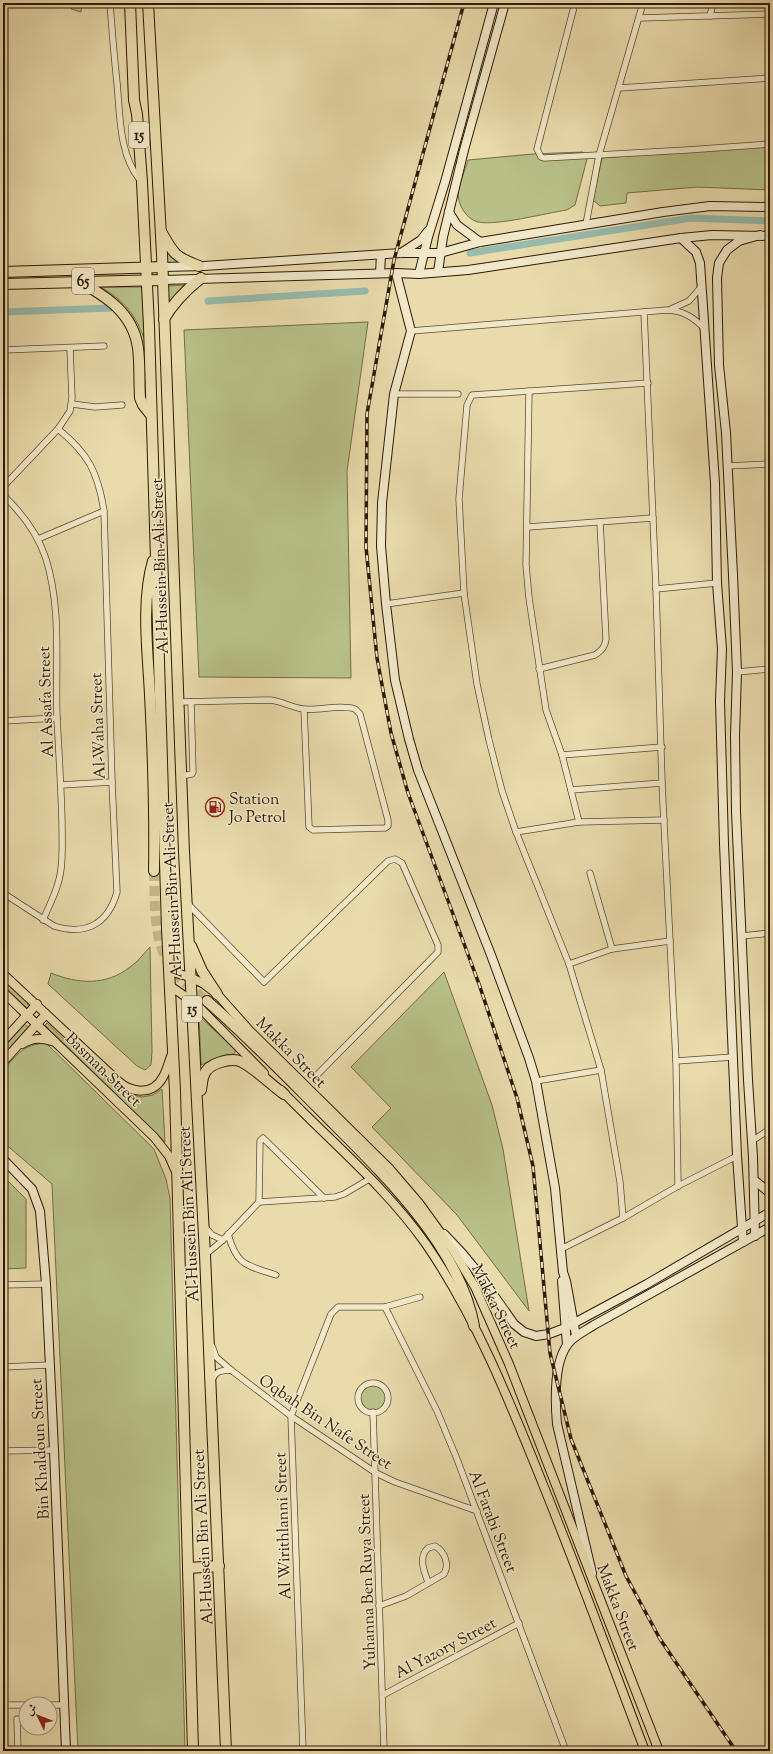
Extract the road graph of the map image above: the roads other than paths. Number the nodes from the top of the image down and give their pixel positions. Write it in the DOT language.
graph roads {
  1 [pos="110,3"];
  2 [pos="130,3"];
  3 [pos="148,3"];
  4 [pos="494,3"];
  5 [pos="505,3"];
  6 [pos="575,3"];
  7 [pos="643,3"];
  8 [pos="712,3"];
  9 [pos="770,14"];
  10 [pos="710,16"];
  11 [pos="639,18"];
  12 [pos="770,78"];
  13 [pos="620,88"];
  14 [pos="770,144"];
  15 [pos="599,155"];
  16 [pos="142,182"];
  17 [pos="770,207"];
  18 [pos="449,212"];
  19 [pos="586,224"];
  20 [pos="431,227"];
  21 [pos="161,232"];
  22 [pos="760,235"];
  23 [pos="770,236"];
  24 [pos="681,238"];
  25 [pos="480,242"];
  26 [pos="146,247"];
  27 [pos="400,253"];
  28 [pos="424,253"];
  29 [pos="440,253"];
  30 [pos="381,255"];
  31 [pos="199,266"];
  32 [pos="163,267"];
  33 [pos="147,268"];
  34 [pos="121,269"];
  35 [pos="3,272"];
  36 [pos="438,272"];
  37 [pos="380,273"];
  38 [pos="396,273"];
  39 [pos="419,274"];
  40 [pos="201,278"];
  41 [pos="148,280"];
  42 [pos="163,280"];
  43 [pos="79,281"];
  44 [pos="3,284"];
  45 [pos="703,285"];
  46 [pos="667,310"];
  47 [pos="644,312"];
  48 [pos="164,319"];
  49 [pos="705,329"];
  50 [pos="410,331"];
  51 [pos="104,346"];
  52 [pos="70,348"];
  53 [pos="3,350"];
  54 [pos="707,365"];
  55 [pos="720,365"];
  56 [pos="648,383"];
  57 [pos="529,390"];
  58 [pos="394,394"];
  59 [pos="458,394"];
  60 [pos="72,404"];
  61 [pos="122,405"];
  62 [pos="151,415"];
  63 [pos="58,429"];
  64 [pos="770,464"];
  65 [pos="727,466"];
  66 [pos="3,487"];
  67 [pos="3,495"];
  68 [pos="104,511"];
  69 [pos="653,518"];
  70 [pos="600,522"];
  71 [pos="528,526"];
  72 [pos="38,539"];
  73 [pos="156,548"];
  74 [pos="717,583"];
  75 [pos="656,589"];
  76 [pos="464,593"];
  77 [pos="386,604"];
  78 [pos="539,669"];
  79 [pos="770,669"];
  80 [pos="737,672"];
  81 [pos="179,702"];
  82 [pos="191,702"];
  83 [pos="304,709"];
  84 [pos="57,718"];
  85 [pos="3,721"];
  86 [pos="193,747"];
  87 [pos="662,747"];
  88 [pos="180,748"];
  89 [pos="562,755"];
  90 [pos="181,776"];
  91 [pos="3,780"];
  92 [pos="112,782"];
  93 [pos="662,783"];
  94 [pos="61,785"];
  95 [pos="3,788"];
  96 [pos="571,790"];
  97 [pos="723,812"];
  98 [pos="736,812"];
  99 [pos="664,820"];
  100 [pos="579,822"];
  101 [pos="516,832"];
  102 [pos="3,837"];
  103 [pos="154,871"];
  104 [pos="590,873"];
  105 [pos="3,893"];
  106 [pos="186,901"];
  107 [pos="43,920"];
  108 [pos="770,933"];
  109 [pos="187,934"];
  110 [pos="742,936"];
  111 [pos="670,942"];
  112 [pos="612,949"];
  113 [pos="569,964"];
  114 [pos="169,970"];
  115 [pos="3,974"];
  116 [pos="190,977"];
  117 [pos="170,986"];
  118 [pos="3,992"];
  119 [pos="216,994"];
  120 [pos="192,1000"];
  121 [pos="206,1001"];
  122 [pos="16,1003"];
  123 [pos="36,1004"];
  124 [pos="28,1014"];
  125 [pos="46,1014"];
  126 [pos="38,1024"];
  127 [pos="15,1028"];
  128 [pos="3,1041"];
  129 [pos="57,1042"];
  130 [pos="16,1048"];
  131 [pos="173,1051"];
  132 [pos="733,1057"];
  133 [pos="676,1061"];
  134 [pos="3,1062"];
  135 [pos="601,1070"];
  136 [pos="317,1075"];
  137 [pos="536,1081"];
  138 [pos="284,1094"];
  139 [pos="198,1106"];
  140 [pos="770,1129"];
  141 [pos="752,1140"];
  142 [pos="737,1156"];
  143 [pos="3,1159"];
  144 [pos="177,1173"];
  145 [pos="371,1178"];
  146 [pos="754,1180"];
  147 [pos="678,1186"];
  148 [pos="770,1193"];
  149 [pos="324,1198"];
  150 [pos="259,1202"];
  151 [pos="770,1212"];
  152 [pos="623,1218"];
  153 [pos="203,1220"];
  154 [pos="756,1220"];
  155 [pos="770,1227"];
  156 [pos="741,1229"];
  157 [pos="442,1233"];
  158 [pos="228,1234"];
  159 [pos="755,1236"];
  160 [pos="223,1240"];
  161 [pos="743,1242"];
  162 [pos="561,1249"];
  163 [pos="205,1255"];
  164 [pos="563,1272"];
  165 [pos="276,1275"];
  166 [pos="46,1284"];
  167 [pos="3,1285"];
  168 [pos="420,1297"];
  169 [pos="385,1307"];
  170 [pos="573,1324"];
  171 [pos="474,1326"];
  172 [pos="565,1328"];
  173 [pos="208,1335"];
  174 [pos="576,1336"];
  175 [pos="567,1345"];
  176 [pos="50,1365"];
  177 [pos="3,1367"];
  178 [pos="231,1370"];
  179 [pos="210,1384"];
  180 [pos="373,1412"];
  181 [pos="291,1416"];
  182 [pos="54,1450"];
  183 [pos="3,1451"];
  184 [pos="376,1472"];
  185 [pos="477,1511"];
  186 [pos="219,1566"];
  187 [pos="188,1568"];
  188 [pos="593,1576"];
  189 [pos="428,1582"];
  190 [pos="379,1606"];
  191 [pos="519,1623"];
  192 [pos="383,1695"];
  193 [pos="3,1705"];
  194 [pos="18,1705"];
  195 [pos="58,1705"];
  196 [pos="63,1705"];
  197 [pos="17,1718"];
  198 [pos="18,1751"];
  199 [pos="66,1751"];
  200 [pos="193,1751"];
  201 [pos="226,1751"];
  202 [pos="302,1751"];
  203 [pos="384,1751"];
  204 [pos="566,1751"];
  205 [pos="645,1751"];
  206 [pos="659,1751"];
  1 -- 16 [label="street"];
  2 -- 16 [label="highway, 15"];
  3 -- 21 [label="highway, 15"];
  4 -- 20 [label="street"];
  5 -- 18 [label="street"];
  6 -- 15 [label="street"];
  7 -- 11 [label="street"];
  8 -- 10 [label="street"];
  9 -- 10 [label="street"];
  10 -- 11 [label="street"];
  11 -- 13 [label="street"];
  12 -- 13 [label="street"];
  13 -- 15 [label="street"];
  14 -- 15 [label="street"];
  15 -- 19 [label="street"];
  16 -- 26 [label="highway, 15"];
  17 -- 19 [label="street"];
  18 -- 25 [label="street"];
  18 -- 29 [label="street"];
  19 -- 25 [label="street"];
  20 -- 27 [label="street"];
  20 -- 28 [label="street"];
  21 -- 31 [label="highway"];
  21 -- 32 [label="highway, 15"];
  22 -- 23 [label="street"];
  22 -- 24 [label="street"];
  22 -- 55 [label="street"];
  24 -- 36 [label="street"];
  24 -- 45 [label="street"];
  25 -- 29 [label="street"];
  26 -- 33 [label="highway, 15"];
  26 -- 34 [label="highway"];
  27 -- 28 [label="street"];
  27 -- 30 [label="street"];
  28 -- 29 [label="street"];
  28 -- 39 [label="street"];
  29 -- 36 [label="street"];
  30 -- 31 [label="street"];
  30 -- 37 [label="street"];
  31 -- 32 [label="street"];
  32 -- 33 [label="highway, 65"];
  32 -- 42 [label="highway, Al-Hussein Bin Ali Street / 15"];
  33 -- 34 [label="highway, 65"];
  33 -- 41 [label="highway, Al-Hussein Bin Ali Street / 15"];
  34 -- 35 [label="highway, 65"];
  36 -- 39 [label="street"];
  37 -- 38 [label="street"];
  37 -- 40 [label="street"];
  38 -- 39 [label="street"];
  38 -- 50 [label="street"];
  40 -- 42 [label="street"];
  40 -- 48 [label="highway"];
  41 -- 42 [label="highway, 65"];
  41 -- 43 [label="highway, 65"];
  41 -- 62 [label="highway, Al-Hussein Bin Ali Street / 15"];
  42 -- 48 [label="highway, Al-Hussein Bin Ali Street / 15"];
  43 -- 44 [label="highway, 65"];
  43 -- 62 [label="highway"];
  45 -- 46 [label="street"];
  45 -- 49 [label="street"];
  46 -- 47 [label="street"];
  46 -- 49 [label="street"];
  47 -- 50 [label="street"];
  47 -- 56 [label="street"];
  48 -- 81 [label="highway, Al-Hussein Bin Ali Street / 15"];
  49 -- 54 [label="street"];
  50 -- 58 [label="street"];
  51 -- 52 [label="street"];
  52 -- 53 [label="street"];
  52 -- 60 [label="street"];
  54 -- 55 [label="street"];
  54 -- 74 [label="street"];
  55 -- 65 [label="street"];
  56 -- 57 [label="street"];
  56 -- 69 [label="street"];
  57 -- 71 [label="street"];
  57 -- 76 [label="street"];
  58 -- 59 [label="street"];
  58 -- 77 [label="street"];
  60 -- 61 [label="street"];
  60 -- 63 [label="street"];
  62 -- 73 [label="highway, Al-Hussein Bin Ali Street / 15"];
  63 -- 66 [label="street"];
  63 -- 68 [label="street, Al-Waha Street"];
  64 -- 65 [label="street"];
  65 -- 80 [label="street"];
  67 -- 72 [label="street, Al Assafa Street"];
  68 -- 72 [label="street"];
  68 -- 92 [label="street, Al-Waha Street"];
  69 -- 70 [label="street"];
  69 -- 75 [label="street"];
  70 -- 71 [label="street"];
  70 -- 78 [label="street"];
  71 -- 78 [label="street"];
  72 -- 84 [label="street, Al Assafa Street"];
  73 -- 103 [label="highway"];
  73 -- 114 [label="highway, Al-Hussein Bin Ali Street / 15"];
  74 -- 75 [label="street"];
  74 -- 97 [label="street"];
  75 -- 87 [label="street"];
  76 -- 77 [label="street"];
  76 -- 101 [label="street"];
  77 -- 137 [label="street"];
  78 -- 89 [label="street"];
  79 -- 80 [label="street"];
  80 -- 98 [label="street"];
  81 -- 82 [label="street"];
  81 -- 88 [label="highway, Al-Hussein Bin Ali Street / 15"];
  82 -- 83 [label="street"];
  82 -- 86 [label="street"];
  83 -- 83 [label="street"];
  84 -- 85 [label="street"];
  84 -- 94 [label="street, Al Assafa Street"];
  86 -- 88 [label="street"];
  86 -- 90 [label="street"];
  87 -- 89 [label="street"];
  87 -- 93 [label="street"];
  88 -- 90 [label="highway, Al-Hussein Bin Ali Street / 15"];
  89 -- 96 [label="street"];
  90 -- 106 [label="highway, Al-Hussein Bin Ali Street / 15"];
  91 -- 95 [label="street"];
  92 -- 94 [label="street"];
  92 -- 107 [label="street, Al-Waha Street"];
  93 -- 96 [label="street"];
  93 -- 99 [label="street"];
  94 -- 107 [label="street, Al Assafa Street"];
  95 -- 102 [label="street"];
  96 -- 100 [label="street"];
  97 -- 98 [label="street"];
  97 -- 132 [label="street"];
  98 -- 110 [label="street"];
  99 -- 100 [label="street"];
  99 -- 111 [label="street"];
  100 -- 101 [label="street"];
  101 -- 113 [label="street"];
  104 -- 112 [label="street"];
  105 -- 107 [label="street, Al-Waha Street"];
  106 -- 109 [label="highway, Al-Hussein Bin Ali Street / 15"];
  106 -- 136 [label="street"];
  108 -- 110 [label="street"];
  109 -- 116 [label="highway, Al-Hussein Bin Ali Street / 15"];
  109 -- 119 [label="highway"];
  110 -- 141 [label="street"];
  111 -- 112 [label="street"];
  111 -- 133 [label="street"];
  112 -- 113 [label="street"];
  113 -- 135 [label="street"];
  114 -- 116 [label="main road, Makka Street"];
  114 -- 117 [label="highway, Al-Hussein Bin Ali Street / 15"];
  115 -- 123 [label="main road, Basman Street"];
  116 -- 119 [label="main road, Makka Street"];
  116 -- 120 [label="highway, Al-Hussein Bin Ali Street / 15"];
  117 -- 120 [label="main road, Makka Street"];
  117 -- 131 [label="highway, Al-Hussein Bin Ali Street / 15"];
  118 -- 122 [label="main road, Basman Street"];
  119 -- 157 [label="main road, Makka Street"];
  120 -- 138 [label="main road, Makka Street"];
  120 -- 139 [label="highway, Al-Hussein Bin Ali Street / 15"];
  121 -- 171 [label="highway"];
  122 -- 124 [label="main road, Basman Street"];
  122 -- 127 [label="main road"];
  123 -- 124 [label="main road"];
  123 -- 125 [label="main road, Basman Street"];
  124 -- 126 [label="main road, Basman Street"];
  124 -- 127 [label="main road"];
  125 -- 126 [label="main road"];
  125 -- 131 [label="main road, Basman Street"];
  126 -- 129 [label="main road, Basman Street"];
  126 -- 130 [label="main road"];
  127 -- 128 [label="main road"];
  129 -- 130 [label="main road"];
  129 -- 144 [label="main road, Basman Street"];
  130 -- 134 [label="main road"];
  131 -- 144 [label="highway, Al-Hussein Bin Ali Street / 15"];
  132 -- 133 [label="street"];
  132 -- 142 [label="street"];
  133 -- 147 [label="street"];
  135 -- 137 [label="street"];
  135 -- 152 [label="street"];
  137 -- 162 [label="street"];
  138 -- 139 [label="highway"];
  138 -- 145 [label="main road, Makka Street"];
  139 -- 153 [label="highway, Al-Hussein Bin Ali Street / 15"];
  140 -- 141 [label="street"];
  141 -- 146 [label="street"];
  142 -- 147 [label="street"];
  142 -- 156 [label="street"];
  143 -- 166 [label="street, Bin Khaldoun Street"];
  144 -- 187 [label="highway, Al-Hussein Bin Ali Street / 15"];
  145 -- 149 [label="street"];
  145 -- 171 [label="main road, Makka Street"];
  146 -- 148 [label="street"];
  146 -- 154 [label="street"];
  147 -- 152 [label="street"];
  149 -- 150 [label="street"];
  149 -- 150 [label="street"];
  150 -- 158 [label="street"];
  151 -- 154 [label="street"];
  152 -- 162 [label="street"];
  153 -- 160 [label="street"];
  153 -- 163 [label="highway, Al-Hussein Bin Ali Street / 15"];
  154 -- 156 [label="street"];
  154 -- 159 [label="street"];
  155 -- 159 [label="street"];
  156 -- 161 [label="street"];
  156 -- 170 [label="street"];
  157 -- 172 [label="street"];
  157 -- 188 [label="main road, Makka Street"];
  158 -- 160 [label="street"];
  158 -- 165 [label="street"];
  159 -- 161 [label="street"];
  160 -- 163 [label="street"];
  161 -- 174 [label="street"];
  162 -- 164 [label="street"];
  163 -- 173 [label="highway, Al-Hussein Bin Ali Street / 15"];
  164 -- 170 [label="street"];
  164 -- 172 [label="street"];
  166 -- 167 [label="street"];
  166 -- 176 [label="street, Bin Khaldoun Street"];
  168 -- 169 [label="street"];
  169 -- 181 [label="street, Al Wirithlanni Street"];
  169 -- 185 [label="street, Al Farabi Street"];
  170 -- 172 [label="street"];
  170 -- 174 [label="street"];
  171 -- 205 [label="main road, Makka Street"];
  172 -- 175 [label="street"];
  173 -- 178 [label="street, Oqbah Bin Nafe Street"];
  173 -- 179 [label="highway, Al-Hussein Bin Ali Street / 15"];
  174 -- 175 [label="street"];
  175 -- 188 [label="street"];
  176 -- 177 [label="street"];
  176 -- 182 [label="street, Bin Khaldoun Street"];
  178 -- 179 [label="street"];
  178 -- 181 [label="street, Oqbah Bin Nafe Street"];
  179 -- 186 [label="highway, Al-Hussein Bin Ali Street / 15"];
  180 -- 180 [label="street"];
  180 -- 184 [label="street, Yuhanna Ben Ruya Street"];
  181 -- 184 [label="street, Oqbah Bin Nafe Street"];
  181 -- 202 [label="street, Al Wirithlanni Street"];
  182 -- 183 [label="street"];
  182 -- 196 [label="street, Bin Khaldoun Street"];
  184 -- 185 [label="street, Oqbah Bin Nafe Street"];
  184 -- 190 [label="street, Yuhanna Ben Ruya Street"];
  185 -- 191 [label="street, Al Farabi Street"];
  186 -- 187 [label="highway"];
  186 -- 201 [label="highway, Al-Hussein Bin Ali Street / 15"];
  187 -- 200 [label="highway, Al-Hussein Bin Ali Street / 15"];
  188 -- 206 [label="main road, Makka Street"];
  189 -- 189 [label="street"];
  189 -- 190 [label="street"];
  190 -- 192 [label="street, Yuhanna Ben Ruya Street"];
  191 -- 192 [label="street, Al Yazory Street"];
  191 -- 204 [label="street, Al Farabi Street"];
  192 -- 203 [label="street, Yuhanna Ben Ruya Street"];
  193 -- 194 [label="street"];
  195 -- 196 [label="street"];
  196 -- 199 [label="street, Bin Khaldoun Street"];
  197 -- 198 [label="street"];
}
